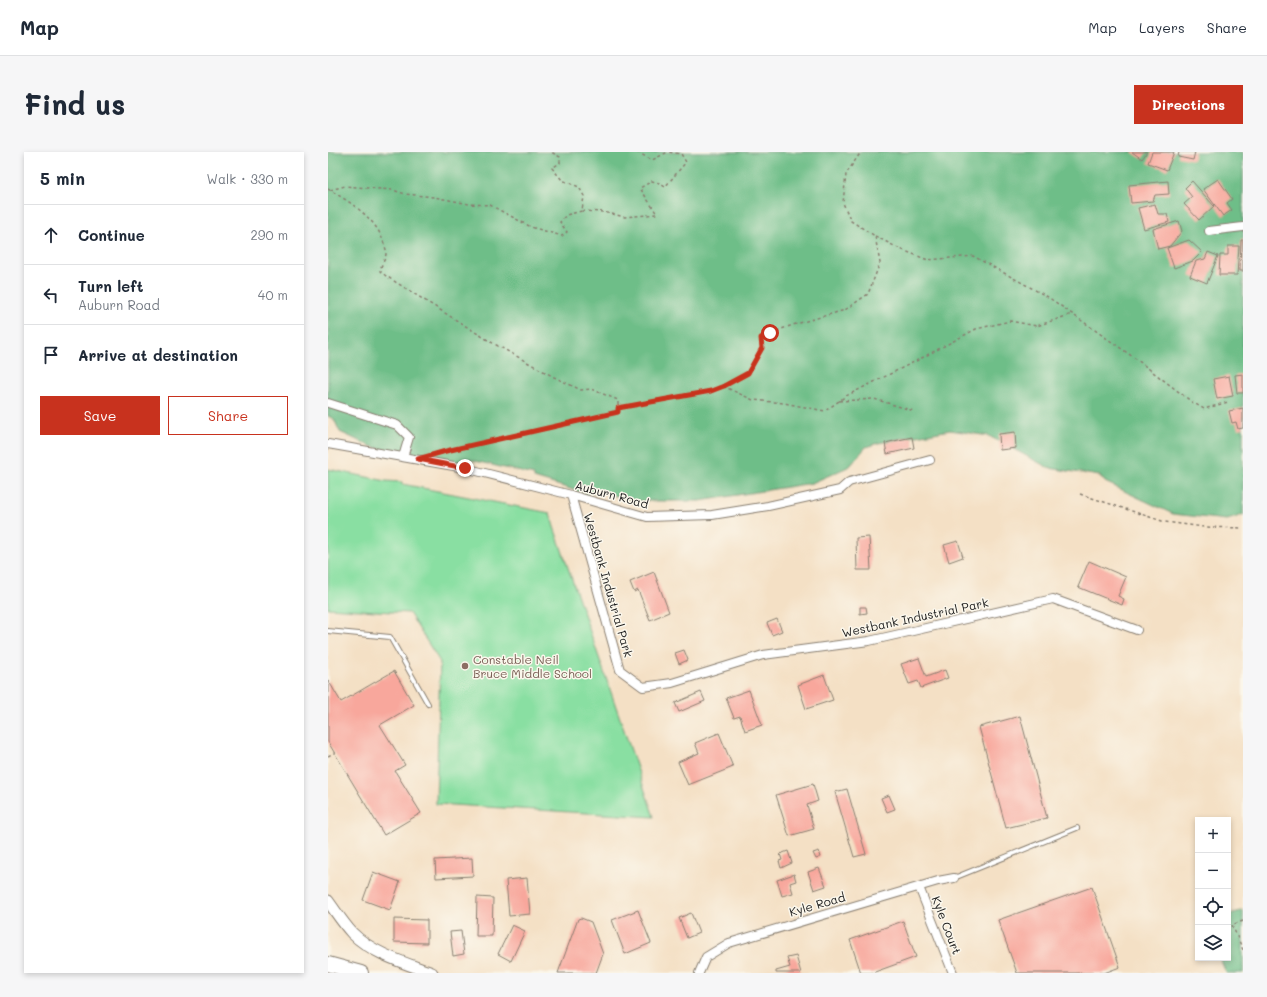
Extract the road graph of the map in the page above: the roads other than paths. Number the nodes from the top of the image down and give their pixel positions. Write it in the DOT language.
graph roads {
  1 [pos="1243,227"];
  2 [pos="1209,231"];
  3 [pos="328,403"];
  4 [pos="328,444"];
  5 [pos="403,457"];
  6 [pos="930,460"];
  7 [pos="571,495"];
  8 [pos="1137,630"];
  9 [pos="328,631"];
  10 [pos="428,704"];
  11 [pos="1077,828"];
  12 [pos="954,878"];
  13 [pos="919,887"];
  14 [pos="328,901"];
  15 [pos="328,964"];
  16 [pos="361,973"];
  17 [pos="432,973"];
  18 [pos="699,973"];
  19 [pos="953,973"];
  1 -- 2 [label="street"];
  3 -- 5 [label="street"];
  4 -- 5 [label="street, Auburn Road"];
  5 -- 7 [label="street, Auburn Road"];
  6 -- 7 [label="street, Auburn Road"];
  7 -- 8 [label="street, Westbank Industrial Park"];
  9 -- 10 [label="lane"];
  11 -- 12 [label="lane"];
  12 -- 13 [label="street, Kyle Road"];
  13 -- 18 [label="street, Kyle Road"];
  13 -- 19 [label="street, Kyle Court"];
  14 -- 17 [label="street"];
  15 -- 16 [label="highway"];
}
